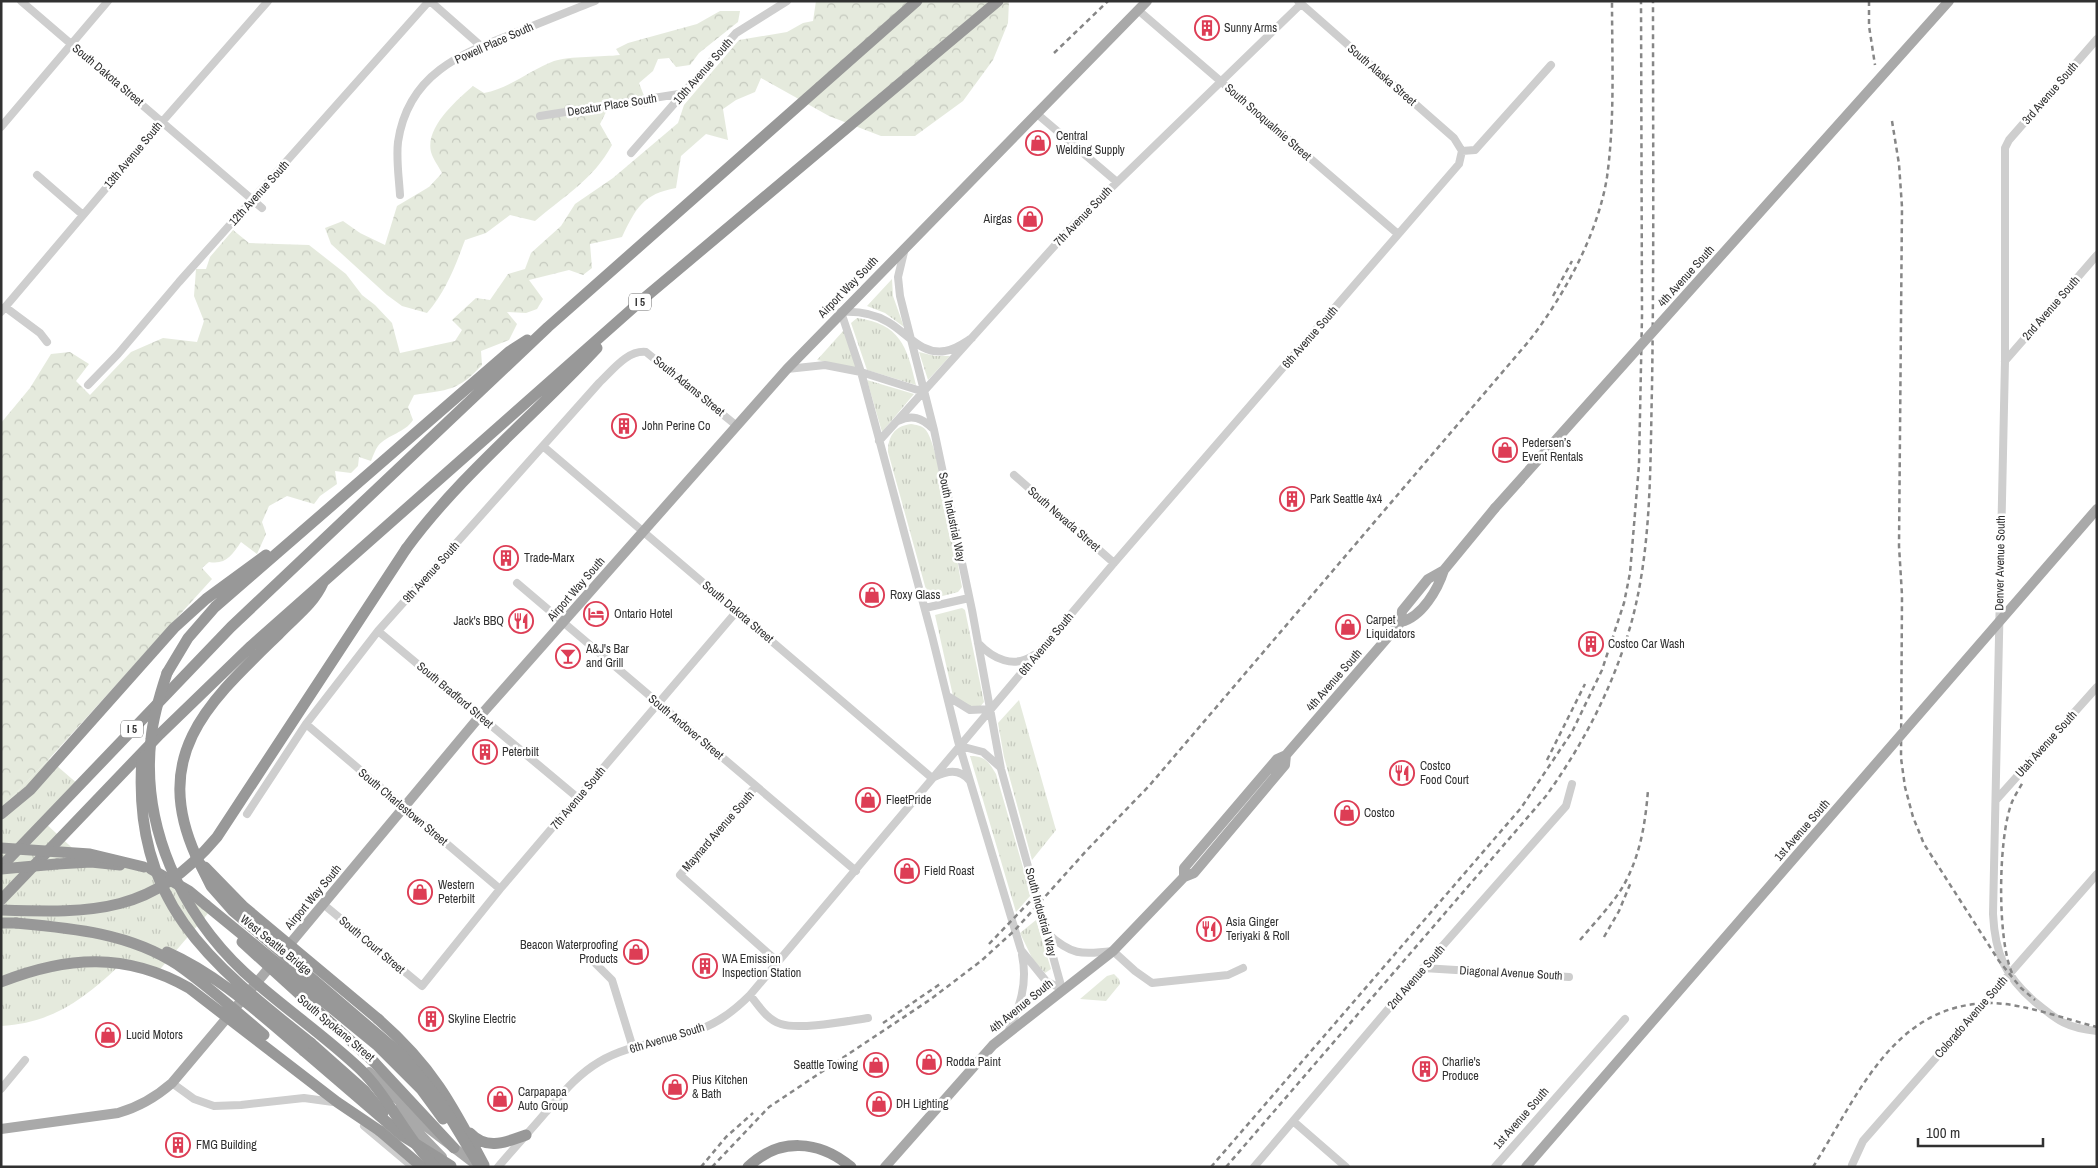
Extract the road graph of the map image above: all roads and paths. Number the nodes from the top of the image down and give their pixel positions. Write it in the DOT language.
graph roads {
  1 [pos="21,1"];
  2 [pos="108,1"];
  3 [pos="268,1"];
  4 [pos="430,1"];
  5 [pos="787,1"];
  6 [pos="918,1"];
  7 [pos="998,1"];
  8 [pos="1147,1"];
  9 [pos="1949,1"];
  10 [pos="592,2"];
  11 [pos="1299,3"];
  12 [pos="1138,10"];
  13 [pos="2097,39"];
  14 [pos="71,44"];
  15 [pos="481,46"];
  16 [pos="1550,65"];
  17 [pos="1220,81"];
  18 [pos="685,93"];
  19 [pos="1036,114"];
  20 [pos="540,116"];
  21 [pos="162,122"];
  22 [pos="1,127"];
  23 [pos="2005,148"];
  24 [pos="1462,151"];
  25 [pos="630,153"];
  26 [pos="37,175"];
  27 [pos="1117,182"];
  28 [pos="400,195"];
  29 [pos="253,200"];
  30 [pos="262,208"];
  31 [pos="83,214"];
  32 [pos="1398,234"];
  33 [pos="906,245"];
  34 [pos="2097,255"];
  35 [pos="642,300"];
  36 [pos="3,309"];
  37 [pos="840,312"];
  38 [pos="548,327"];
  39 [pos="972,338"];
  40 [pos="911,340"];
  41 [pos="47,342"];
  42 [pos="639,351"];
  43 [pos="2005,361"];
  44 [pos="787,369"];
  45 [pos="861,372"];
  46 [pos="88,385"];
  47 [pos="924,392"];
  48 [pos="896,422"];
  49 [pos="737,426"];
  50 [pos="934,430"];
  51 [pos="879,441"];
  52 [pos="544,446"];
  53 [pos="1014,475"];
  54 [pos="2097,509"];
  55 [pos="643,531"];
  56 [pos="1114,562"];
  57 [pos="517,584"];
  58 [pos="220,596"];
  59 [pos="968,598"];
  60 [pos="925,608"];
  61 [pos="737,611"];
  62 [pos="563,623"];
  63 [pos="378,632"];
  64 [pos="978,642"];
  65 [pos="1042,649"];
  66 [pos="254,650"];
  67 [pos="167,673"];
  68 [pos="2097,687"];
  69 [pos="949,697"];
  70 [pos="658,703"];
  71 [pos="991,709"];
  72 [pos="480,716"];
  73 [pos="306,724"];
  74 [pos="960,746"];
  75 [pos="1286,755"];
  76 [pos="1001,769"];
  77 [pos="932,778"];
  78 [pos="970,781"];
  79 [pos="1572,784"];
  80 [pos="756,786"];
  81 [pos="578,798"];
  82 [pos="1996,800"];
  83 [pos="404,808"];
  84 [pos="1234,809"];
  85 [pos="1,814"];
  86 [pos="247,814"];
  87 [pos="1,848"];
  88 [pos="1210,853"];
  89 [pos="196,856"];
  90 [pos="144,867"];
  91 [pos="1,868"];
  92 [pos="856,871"];
  93 [pos="2097,874"];
  94 [pos="1184,877"];
  95 [pos="500,889"];
  96 [pos="1,900"];
  97 [pos="323,904"];
  98 [pos="206,905"];
  99 [pos="1,910"];
  100 [pos="1,923"];
  101 [pos="16,923"];
  102 [pos="1046,932"];
  103 [pos="1022,950"];
  104 [pos="1113,951"];
  105 [pos="592,960"];
  106 [pos="778,962"];
  107 [pos="1243,968"];
  108 [pos="1423,968"];
  109 [pos="2008,974"];
  110 [pos="1569,977"];
  111 [pos="260,979"];
  112 [pos="1,982"];
  113 [pos="422,986"];
  114 [pos="1062,989"];
  115 [pos="750,995"];
  116 [pos="868,1018"];
  117 [pos="1625,1019"];
  118 [pos="2097,1031"];
  119 [pos="1008,1033"];
  120 [pos="307,1047"];
  121 [pos="633,1048"];
  122 [pos="25,1060"];
  123 [pos="172,1083"];
  124 [pos="1,1089"];
  125 [pos="395,1098"];
  126 [pos="1293,1121"];
  127 [pos="465,1128"];
  128 [pos="1,1129"];
  129 [pos="380,1132"];
  130 [pos="526,1135"];
  131 [pos="454,1148"];
  132 [pos="1852,1165"];
  133 [pos="451,1166"];
  134 [pos="413,1167"];
  135 [pos="422,1167"];
  136 [pos="436,1167"];
  137 [pos="474,1167"];
  138 [pos="480,1167"];
  139 [pos="485,1167"];
  140 [pos="498,1167"];
  141 [pos="748,1167"];
  142 [pos="851,1167"];
  143 [pos="884,1167"];
  144 [pos="1254,1167"];
  145 [pos="1346,1167"];
  146 [pos="1494,1167"];
  147 [pos="1526,1167"];
  1 -- 14 [label="street, South Dakota Street"];
  2 -- 14 [label="street"];
  3 -- 21 [label="street, 13th Avenue South"];
  4 -- 15 [label="street"];
  4 -- 29 [label="street, 12th Avenue South"];
  5 -- 18 [label="street, 10th Avenue South"];
  6 -- 38 [label="highway, I 5"];
  7 -- 35 [label="highway, I 5"];
  8 -- 12 [label="main road, Airport Way South"];
  9 -- 75 [label="main road, 4th Avenue South, bridge"];
  10 -- 15 [label="street, Powell Place South"];
  11 -- 17 [label="street, 7th Avenue South"];
  11 -- 24 [label="street, South Alaska Street"];
  12 -- 17 [label="street, South Snoqualmie Street"];
  12 -- 19 [label="main road, Airport Way South"];
  13 -- 23 [label="street, 3rd Avenue South"];
  14 -- 21 [label="street, South Dakota Street"];
  14 -- 22 [label="street"];
  15 -- 28 [label="street, Powell Place South"];
  16 -- 24 [label="street"];
  17 -- 27 [label="street, 7th Avenue South"];
  17 -- 32 [label="street, South Snoqualmie Street"];
  18 -- 20 [label="street, Decatur Place South"];
  18 -- 25 [label="street, 10th Avenue South"];
  19 -- 27 [label="street"];
  19 -- 33 [label="main road, Airport Way South"];
  21 -- 29 [label="street, South Dakota Street"];
  21 -- 31 [label="street, 13th Avenue South"];
  23 -- 43 [label="street, Denver Avenue South"];
  24 -- 32 [label="street, 6th Avenue South"];
  26 -- 31 [label="street"];
  27 -- 39 [label="street, 7th Avenue South"];
  29 -- 30 [label="street, South Dakota Street"];
  29 -- 46 [label="street, 12th Avenue South"];
  31 -- 36 [label="street, 13th Avenue South"];
  32 -- 56 [label="street, 6th Avenue South"];
  33 -- 37 [label="main road, Airport Way South"];
  33 -- 40 [label="street, South Industrial Way"];
  34 -- 43 [label="street, 2nd Avenue South"];
  35 -- 66 [label="highway, I 5"];
  35 -- 99 [label="highway, bridge"];
  36 -- 41 [label="street"];
  37 -- 40 [label="street"];
  37 -- 44 [label="main road, Airport Way South"];
  37 -- 45 [label="street, South Industrial Way"];
  38 -- 58 [label="highway"];
  38 -- 91 [label="highway, I 5, bridge"];
  39 -- 40 [label="street"];
  39 -- 47 [label="street, 7th Avenue South"];
  40 -- 47 [label="street, South Industrial Way"];
  42 -- 49 [label="street, South Adams Street"];
  42 -- 52 [label="street, 9th Avenue South"];
  43 -- 82 [label="street, Denver Avenue South"];
  44 -- 45 [label="street"];
  44 -- 49 [label="main road, Airport Way South"];
  45 -- 47 [label="street"];
  45 -- 51 [label="street, South Industrial Way"];
  47 -- 48 [label="street, 7th Avenue South"];
  47 -- 50 [label="street, South Industrial Way"];
  48 -- 50 [label="street"];
  48 -- 51 [label="street, 7th Avenue South"];
  49 -- 55 [label="main road, Airport Way South"];
  50 -- 59 [label="street, South Industrial Way"];
  51 -- 60 [label="street, South Industrial Way"];
  52 -- 55 [label="street, South Dakota Street"];
  52 -- 63 [label="street, 9th Avenue South"];
  53 -- 56 [label="street, South Nevada Street"];
  54 -- 147 [label="main road, 1st Avenue South, bridge"];
  55 -- 61 [label="street, South Dakota Street"];
  55 -- 62 [label="main road, Airport Way South"];
  56 -- 65 [label="street, 6th Avenue South"];
  57 -- 62 [label="street, South Andover Street"];
  58 -- 67 [label="highway"];
  58 -- 85 [label="highway"];
  59 -- 60 [label="street"];
  59 -- 64 [label="street, South Industrial Way"];
  60 -- 69 [label="street, South Industrial Way"];
  61 -- 70 [label="street, 7th Avenue South"];
  61 -- 77 [label="street, South Dakota Street"];
  62 -- 70 [label="street, South Andover Street"];
  62 -- 72 [label="main road, Airport Way South"];
  63 -- 72 [label="street, South Bradford Street"];
  63 -- 73 [label="street, 9th Avenue South"];
  64 -- 65 [label="street"];
  64 -- 71 [label="street, South Industrial Way"];
  65 -- 71 [label="street, 6th Avenue South"];
  66 -- 89 [label="highway"];
  66 -- 96 [label="highway, I 5"];
  67 -- 120 [label="highway, bridge"];
  67 -- 136 [label="highway, bridge"];
  68 -- 82 [label="street, Utah Avenue South"];
  69 -- 71 [label="street"];
  69 -- 74 [label="street, South Industrial Way"];
  70 -- 80 [label="street, South Andover Street"];
  70 -- 81 [label="street, 7th Avenue South"];
  71 -- 74 [label="street, 6th Avenue South"];
  71 -- 76 [label="street, South Industrial Way"];
  72 -- 81 [label="street, South Bradford Street"];
  72 -- 83 [label="main road, Airport Way South"];
  73 -- 83 [label="street, South Charlestown Street"];
  73 -- 86 [label="street, 9th Avenue South"];
  74 -- 76 [label="street"];
  74 -- 77 [label="street, 6th Avenue South"];
  74 -- 78 [label="street, South Industrial Way"];
  75 -- 84 [label="main road, 4th Avenue South"];
  75 -- 88 [label="main road, 4th Avenue South"];
  76 -- 102 [label="street, South Industrial Way"];
  77 -- 78 [label="street"];
  77 -- 92 [label="street, 6th Avenue South"];
  78 -- 103 [label="street, South Industrial Way"];
  79 -- 108 [label="street, 2nd Avenue South"];
  80 -- 92 [label="street, South Andover Street"];
  80 -- 106 [label="street, Maynard Avenue South"];
  81 -- 95 [label="street, 7th Avenue South"];
  82 -- 109 [label="street, Denver Avenue South"];
  83 -- 95 [label="street, South Charlestown Street"];
  83 -- 97 [label="main road, Airport Way South"];
  84 -- 88 [label="main road"];
  84 -- 94 [label="main road, 4th Avenue South"];
  87 -- 90 [label="highway, West Seattle Bridge, bridge"];
  88 -- 94 [label="main road, 4th Avenue South"];
  89 -- 127 [label="highway, bridge"];
  89 -- 138 [label="highway, bridge"];
  90 -- 91 [label="highway, bridge"];
  90 -- 98 [label="highway, West Seattle Bridge, bridge"];
  92 -- 106 [label="street, 6th Avenue South"];
  93 -- 109 [label="street, Colorado Avenue South"];
  94 -- 104 [label="main road, 4th Avenue South"];
  95 -- 113 [label="street, 7th Avenue South"];
  97 -- 111 [label="main road, Airport Way South"];
  97 -- 113 [label="street, South Court Street"];
  98 -- 131 [label="highway, bridge"];
  98 -- 137 [label="highway, West Seattle Bridge, bridge"];
  100 -- 101 [label="highway"];
  101 -- 120 [label="highway, bridge"];
  101 -- 129 [label="highway, bridge"];
  102 -- 104 [label="street"];
  102 -- 114 [label="street, South Industrial Way"];
  103 -- 114 [label="street, South Industrial Way"];
  103 -- 119 [label="street"];
  104 -- 107 [label="street"];
  104 -- 114 [label="main road, 4th Avenue South"];
  105 -- 121 [label="street"];
  106 -- 115 [label="street, 6th Avenue South"];
  108 -- 110 [label="street, Diagonal Avenue South"];
  108 -- 126 [label="street, 2nd Avenue South"];
  109 -- 118 [label="street"];
  109 -- 132 [label="street, Colorado Avenue South"];
  111 -- 123 [label="main road, Airport Way South"];
  111 -- 125 [label="main road, South Spokane Street"];
  112 -- 129 [label="highway, bridge"];
  114 -- 119 [label="main road, 4th Avenue South"];
  115 -- 116 [label="street"];
  115 -- 121 [label="street, 6th Avenue South"];
  117 -- 146 [label="street, 1st Avenue South"];
  119 -- 143 [label="main road, 4th Avenue South"];
  120 -- 133 [label="highway"];
  121 -- 130 [label="street, 6th Avenue South"];
  122 -- 124 [label="street"];
  123 -- 128 [label="main road, Airport Way South"];
  123 -- 134 [label="street"];
  125 -- 131 [label="main road, South Spokane Street"];
  125 -- 133 [label="main road, South Spokane Street"];
  126 -- 144 [label="street, 2nd Avenue South"];
  126 -- 145 [label="street"];
  127 -- 130 [label="highway"];
  127 -- 139 [label="highway"];
  129 -- 135 [label="highway"];
  130 -- 140 [label="street, 6th Avenue South"];
  131 -- 138 [label="main road, South Spokane Street"];
  141 -- 142 [label="highway"];
}
